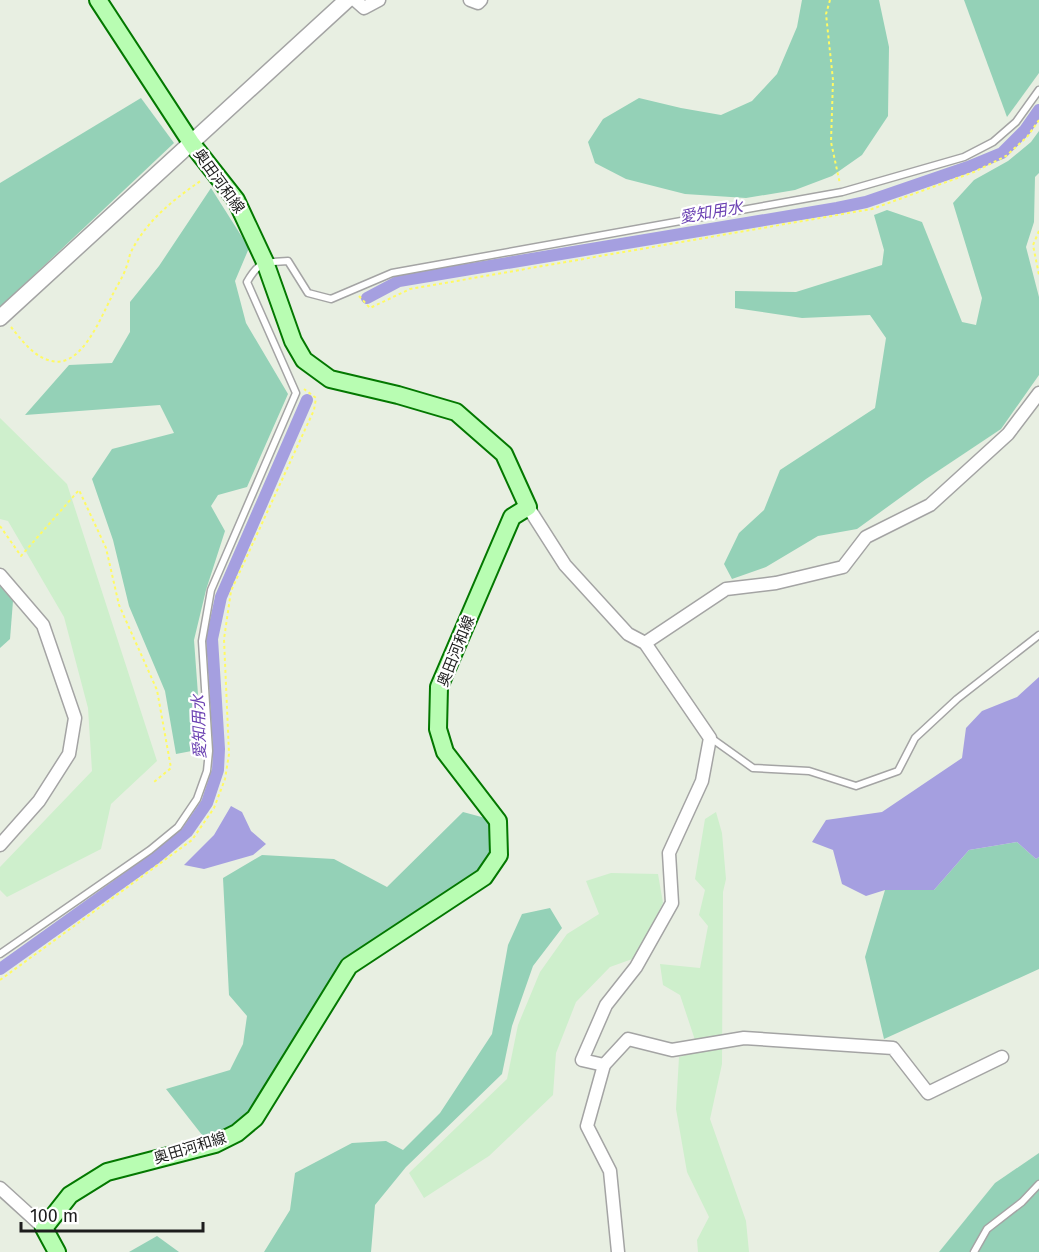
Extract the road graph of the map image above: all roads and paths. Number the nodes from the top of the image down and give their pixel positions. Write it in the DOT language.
graph roads {
  1 [pos="98,0"];
  2 [pos="347,0"];
  3 [pos="355,0"];
  4 [pos="379,0"];
  5 [pos="470,0"];
  6 [pos="481,0"];
  7 [pos="830,0"];
  8 [pos="1039,90"];
  9 [pos="1039,120"];
  10 [pos="192,144"];
  11 [pos="214,172"];
  12 [pos="842,192"];
  13 [pos="1039,231"];
  14 [pos="266,262"];
  15 [pos="1039,275"];
  16 [pos="353,290"];
  17 [pos="4,321"];
  18 [pos="1039,393"];
  19 [pos="528,507"];
  20 [pos="0,526"];
  21 [pos="0,575"];
  22 [pos="1039,635"];
  23 [pos="645,643"];
  24 [pos="710,738"];
  25 [pos="154,782"];
  26 [pos="0,845"];
  27 [pos="0,954"];
  28 [pos="1002,1058"];
  29 [pos="604,1065"];
  30 [pos="1039,1184"];
  31 [pos="0,1188"];
  32 [pos="44,1228"];
  33 [pos="57,1252"];
  34 [pos="618,1252"];
  35 [pos="974,1252"];
  1 -- 10 [label="main road, 奥田河和線"];
  2 -- 10 [label="street"];
  3 -- 4 [label="street"];
  5 -- 6 [label="street"];
  7 -- 12 [label="path"];
  8 -- 12 [label="lane"];
  9 -- 16 [label="path"];
  10 -- 11 [label="main road, 奥田河和線"];
  10 -- 17 [label="street"];
  11 -- 14 [label="main road, 奥田河和線"];
  11 -- 17 [label="path"];
  12 -- 16 [label="lane"];
  13 -- 15 [label="path"];
  14 -- 16 [label="lane"];
  14 -- 19 [label="main road, 奥田河和線"];
  14 -- 27 [label="lane"];
  18 -- 23 [label="street"];
  19 -- 23 [label="street"];
  19 -- 32 [label="main road, 奥田河和線"];
  20 -- 25 [label="path"];
  21 -- 26 [label="street"];
  22 -- 24 [label="lane"];
  23 -- 24 [label="street"];
  24 -- 29 [label="street"];
  28 -- 29 [label="street"];
  29 -- 34 [label="street"];
  30 -- 35 [label="lane"];
  31 -- 32 [label="street"];
  32 -- 33 [label="main road"];
}
